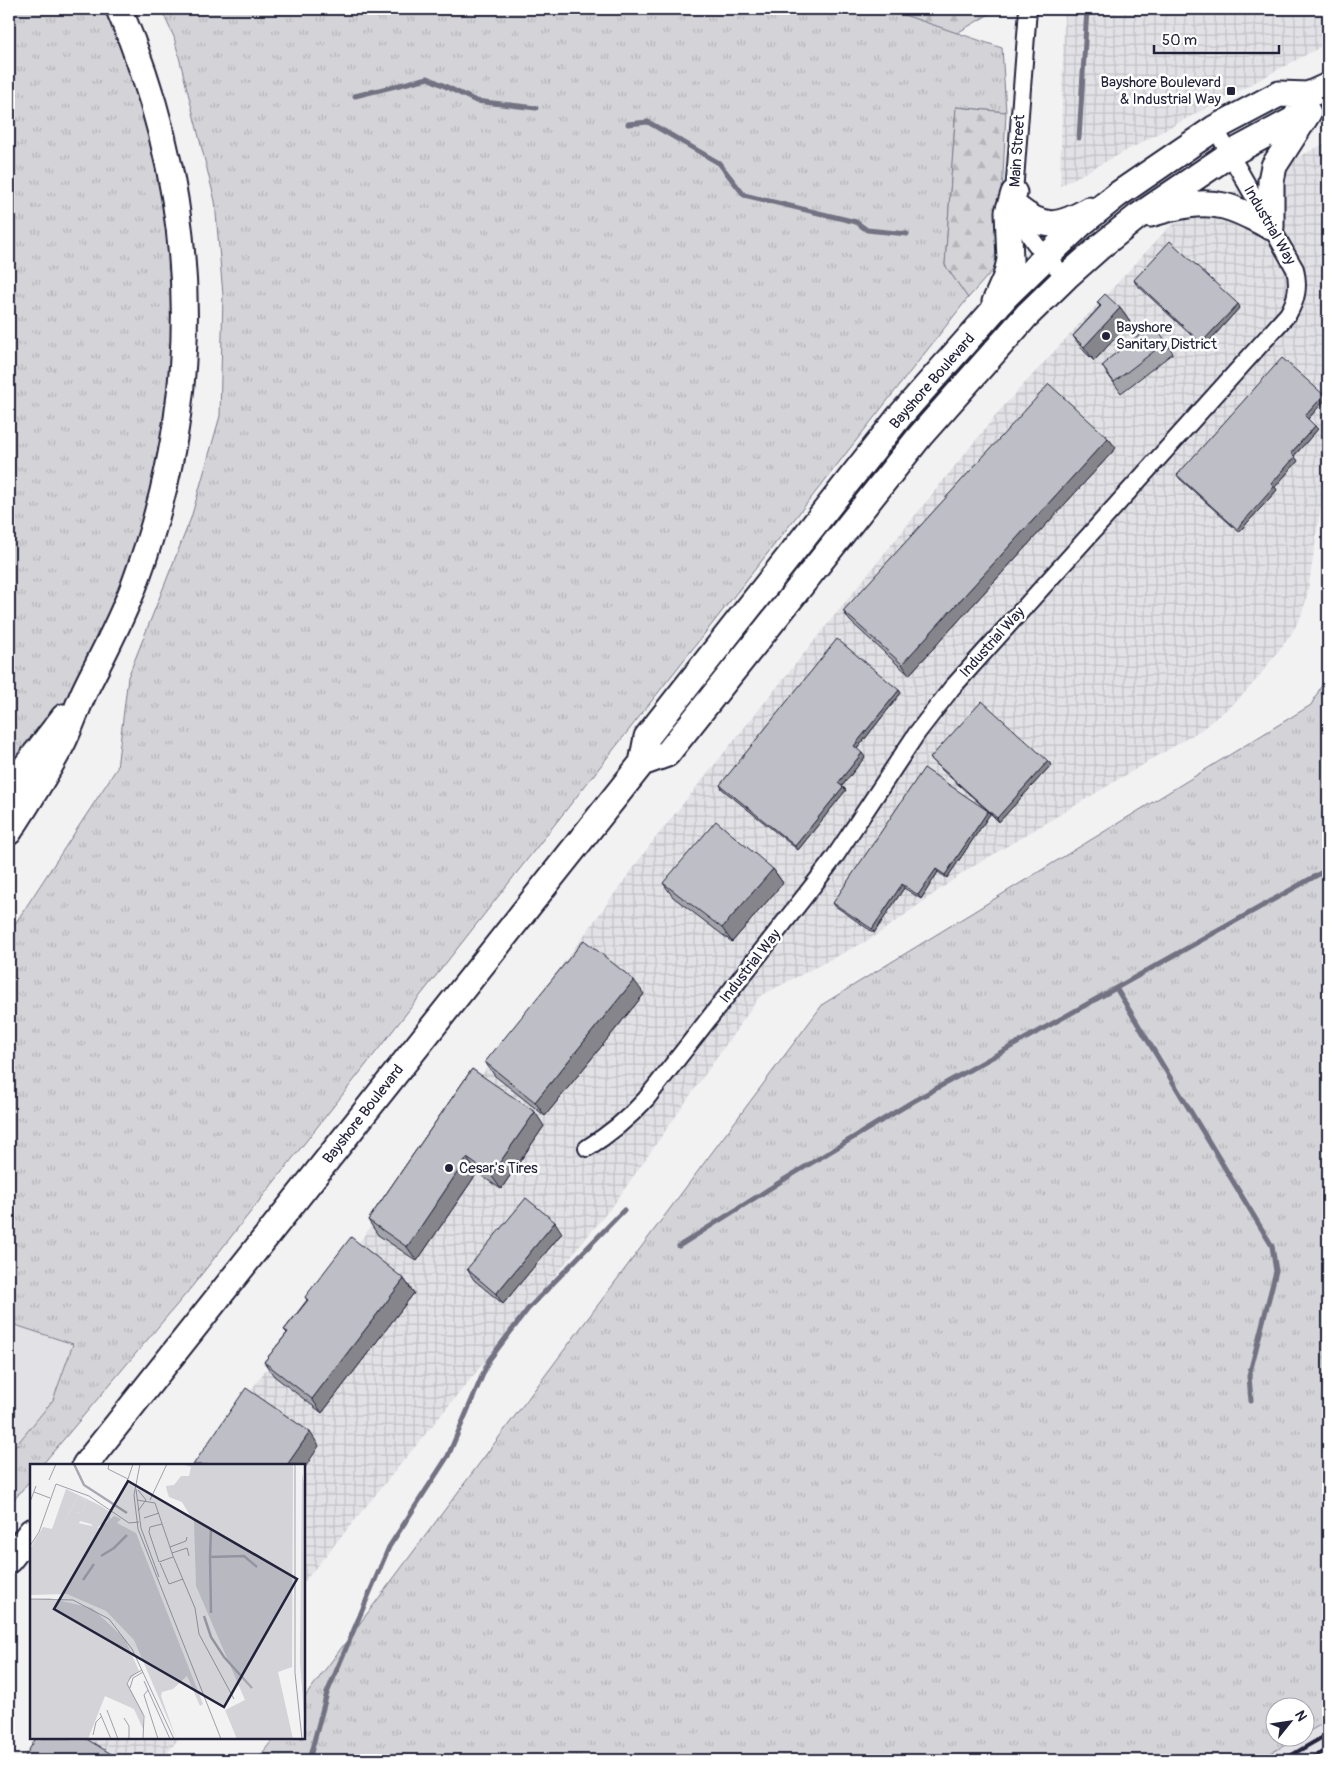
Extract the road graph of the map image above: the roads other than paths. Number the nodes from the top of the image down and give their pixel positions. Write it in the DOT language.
graph roads {
  1 [pos="119,9"];
  2 [pos="1028,9"];
  3 [pos="1320,89"];
  4 [pos="1215,128"];
  5 [pos="1230,154"];
  6 [pos="1117,195"];
  7 [pos="1015,201"];
  8 [pos="1136,217"];
  9 [pos="1271,227"];
  10 [pos="1046,257"];
  11 [pos="1066,277"];
  12 [pos="989,316"];
  13 [pos="87,687"];
  14 [pos="642,763"];
  15 [pos="9,788"];
  16 [pos="9,832"];
  17 [pos="587,1148"];
  18 [pos="86,1464"];
  19 [pos="30,1533"];
  20 [pos="9,1560"];
  1 -- 13 [label="main road"];
  2 -- 7 [label="street, Main Street"];
  3 -- 4 [label="main road, Bayshore Boulevard"];
  3 -- 5 [label="main road, Bayshore Boulevard"];
  3 -- 9 [label="main road"];
  4 -- 5 [label="street, Industrial Way"];
  4 -- 6 [label="main road, Bayshore Boulevard"];
  5 -- 8 [label="main road, Bayshore Boulevard"];
  5 -- 9 [label="street, Industrial Way"];
  6 -- 7 [label="main road"];
  6 -- 10 [label="main road, Bayshore Boulevard"];
  7 -- 10 [label="street, Main Street"];
  7 -- 12 [label="main road"];
  8 -- 9 [label="main road"];
  8 -- 11 [label="main road, Bayshore Boulevard"];
  9 -- 17 [label="street, Industrial Way"];
  10 -- 11 [label="street, Main Street"];
  10 -- 12 [label="main road, Bayshore Boulevard"];
  11 -- 14 [label="main road, Bayshore Boulevard"];
  12 -- 14 [label="main road, Bayshore Boulevard"];
  13 -- 15 [label="main road"];
  13 -- 16 [label="main road"];
  14 -- 18 [label="main road, Bayshore Boulevard"];
  19 -- 20 [label="main road"];
}
